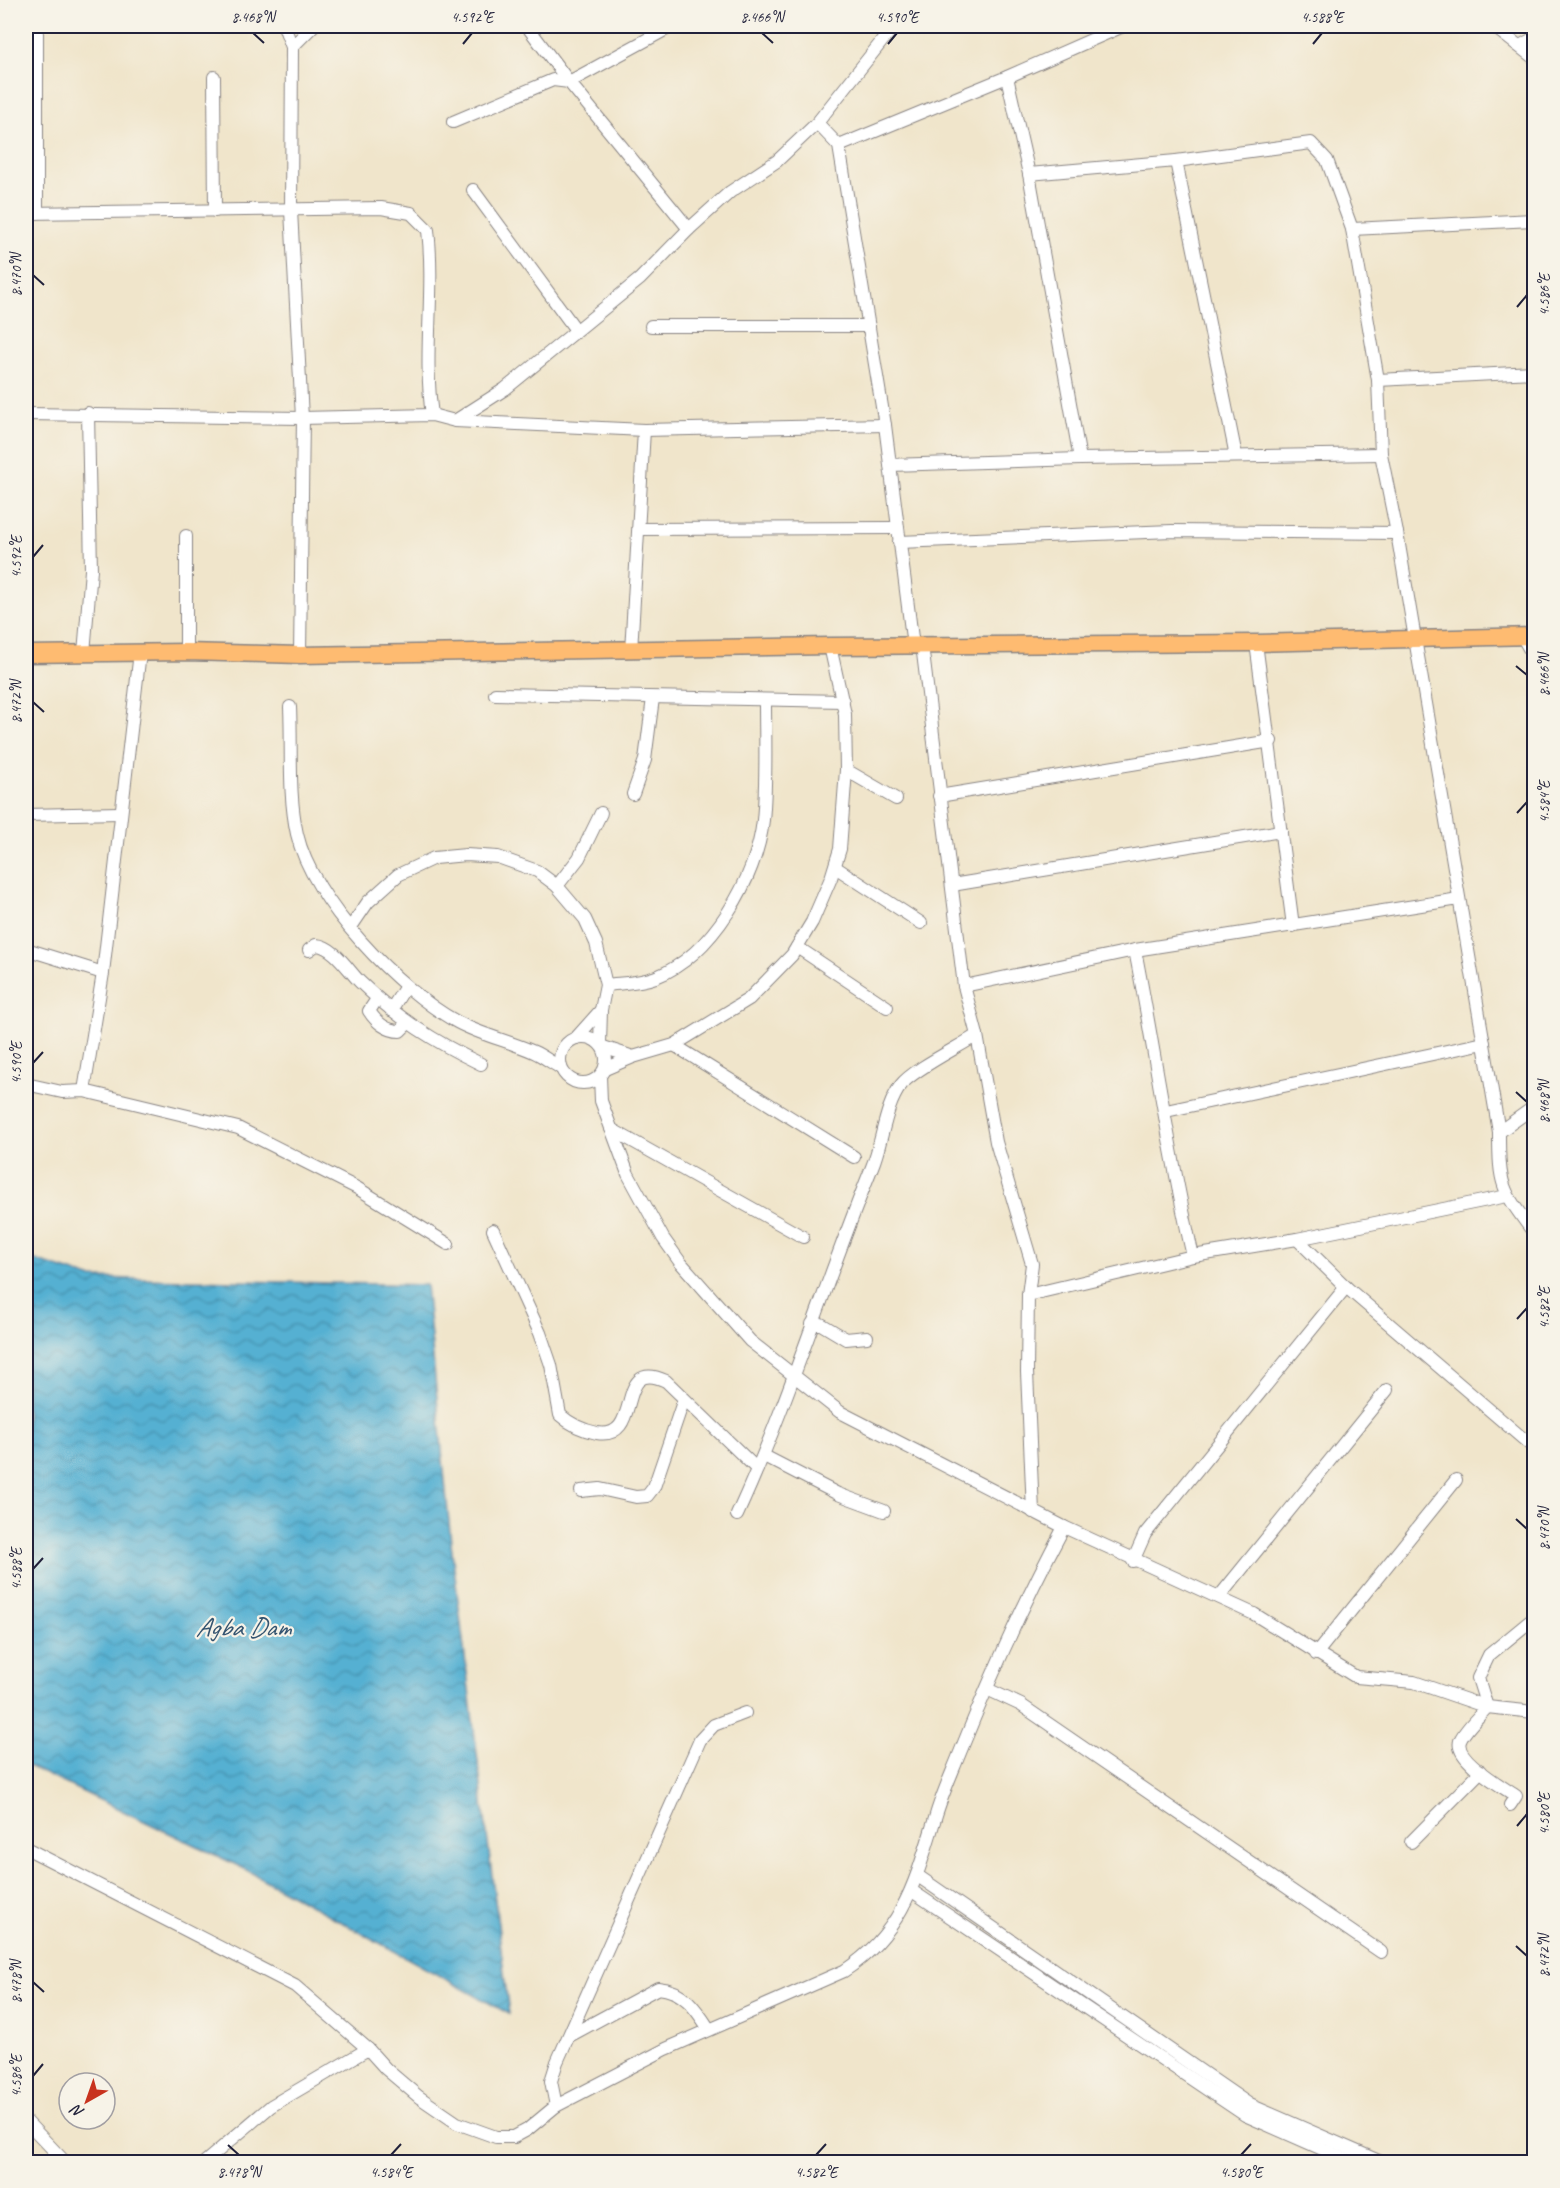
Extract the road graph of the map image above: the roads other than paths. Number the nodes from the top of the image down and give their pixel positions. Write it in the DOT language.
graph roads {
  1 [pos="37,26"];
  2 [pos="284,26"];
  3 [pos="313,26"];
  4 [pos="527,26"];
  5 [pos="672,26"];
  6 [pos="894,26"];
  7 [pos="1123,26"];
  8 [pos="1492,26"];
  9 [pos="1534,38"];
  10 [pos="1520,46"];
  11 [pos="292,47"];
  12 [pos="1534,58"];
  13 [pos="214,77"];
  14 [pos="1007,77"];
  15 [pos="568,82"];
  16 [pos="453,122"];
  17 [pos="817,123"];
  18 [pos="839,146"];
  19 [pos="1176,161"];
  20 [pos="1029,174"];
  21 [pos="473,190"];
  22 [pos="291,210"];
  23 [pos="215,211"];
  24 [pos="31,213"];
  25 [pos="1534,220"];
  26 [pos="689,229"];
  27 [pos="1353,229"];
  28 [pos="651,326"];
  29 [pos="869,326"];
  30 [pos="576,330"];
  31 [pos="1534,372"];
  32 [pos="1378,380"];
  33 [pos="88,413"];
  34 [pos="26,414"];
  35 [pos="432,415"];
  36 [pos="302,418"];
  37 [pos="455,421"];
  38 [pos="885,425"];
  39 [pos="644,430"];
  40 [pos="1381,454"];
  41 [pos="1236,456"];
  42 [pos="1080,459"];
  43 [pos="890,465"];
  44 [pos="897,528"];
  45 [pos="639,529"];
  46 [pos="1397,533"];
  47 [pos="186,536"];
  48 [pos="899,542"];
  49 [pos="1528,636"];
  50 [pos="1415,639"];
  51 [pos="1256,643"];
  52 [pos="830,646"];
  53 [pos="918,646"];
  54 [pos="631,651"];
  55 [pos="140,652"];
  56 [pos="186,652"];
  57 [pos="84,653"];
  58 [pos="26,654"];
  59 [pos="300,655"];
  60 [pos="1534,657"];
  61 [pos="495,694"];
  62 [pos="653,698"];
  63 [pos="765,700"];
  64 [pos="843,701"];
  65 [pos="290,707"];
  66 [pos="1271,741"];
  67 [pos="846,770"];
  68 [pos="633,794"];
  69 [pos="939,796"];
  70 [pos="896,799"];
  71 [pos="120,813"];
  72 [pos="601,813"];
  73 [pos="26,815"];
  74 [pos="1281,831"];
  75 [pos="835,867"];
  76 [pos="952,885"];
  77 [pos="557,886"];
  78 [pos="1459,899"];
  79 [pos="921,923"];
  80 [pos="1293,926"];
  81 [pos="351,927"];
  82 [pos="797,947"];
  83 [pos="26,950"];
  84 [pos="309,950"];
  85 [pos="1135,950"];
  86 [pos="103,973"];
  87 [pos="606,985"];
  88 [pos="406,986"];
  89 [pos="964,986"];
  90 [pos="377,999"];
  91 [pos="887,1007"];
  92 [pos="391,1010"];
  93 [pos="601,1010"];
  94 [pos="407,1024"];
  95 [pos="977,1035"];
  96 [pos="576,1038"];
  97 [pos="1484,1043"];
  98 [pos="602,1046"];
  99 [pos="674,1046"];
  100 [pos="564,1047"];
  101 [pos="534,1052"];
  102 [pos="633,1057"];
  103 [pos="482,1064"];
  104 [pos="561,1068"];
  105 [pos="603,1073"];
  106 [pos="583,1083"];
  107 [pos="26,1084"];
  108 [pos="84,1091"];
  109 [pos="601,1101"];
  110 [pos="1534,1107"];
  111 [pos="1166,1111"];
  112 [pos="611,1130"];
  113 [pos="1499,1132"];
  114 [pos="854,1157"];
  115 [pos="1506,1196"];
  116 [pos="493,1230"];
  117 [pos="1534,1233"];
  118 [pos="804,1237"];
  119 [pos="1298,1239"];
  120 [pos="448,1244"];
  121 [pos="1193,1256"];
  122 [pos="1346,1287"];
  123 [pos="1028,1295"];
  124 [pos="812,1324"];
  125 [pos="867,1337"];
  126 [pos="792,1376"];
  127 [pos="1387,1390"];
  128 [pos="684,1399"];
  129 [pos="1534,1448"];
  130 [pos="764,1455"];
  131 [pos="757,1469"];
  132 [pos="1456,1480"];
  133 [pos="581,1491"];
  134 [pos="884,1511"];
  135 [pos="1033,1512"];
  136 [pos="737,1515"];
  137 [pos="1064,1527"];
  138 [pos="1133,1561"];
  139 [pos="1219,1597"];
  140 [pos="1534,1618"];
  141 [pos="1316,1654"];
  142 [pos="987,1689"];
  143 [pos="1487,1707"];
  144 [pos="1534,1712"];
  145 [pos="745,1713"];
  146 [pos="1480,1772"];
  147 [pos="1510,1805"];
  148 [pos="1412,1842"];
  149 [pos="26,1848"];
  150 [pos="918,1876"];
  151 [pos="912,1891"];
  152 [pos="1382,1952"];
  153 [pos="709,2029"];
  154 [pos="571,2035"];
  155 [pos="368,2049"];
  156 [pos="555,2106"];
  157 [pos="26,2121"];
  158 [pos="65,2163"];
  159 [pos="205,2163"];
  160 [pos="1353,2163"];
  161 [pos="1381,2163"];
  1 -- 24 [label="street"];
  2 -- 11 [label="street"];
  3 -- 11 [label="street"];
  4 -- 15 [label="street"];
  5 -- 15 [label="street"];
  6 -- 17 [label="street"];
  7 -- 14 [label="street"];
  8 -- 10 [label="street"];
  9 -- 10 [label="street"];
  10 -- 12 [label="street"];
  11 -- 22 [label="street"];
  13 -- 23 [label="street"];
  14 -- 18 [label="street"];
  14 -- 20 [label="street"];
  15 -- 16 [label="street"];
  15 -- 26 [label="street"];
  17 -- 18 [label="street"];
  17 -- 26 [label="street"];
  18 -- 29 [label="street"];
  19 -- 20 [label="street"];
  19 -- 27 [label="street"];
  19 -- 41 [label="street"];
  20 -- 42 [label="street"];
  21 -- 30 [label="street"];
  22 -- 23 [label="street"];
  22 -- 35 [label="street"];
  22 -- 36 [label="street"];
  23 -- 24 [label="street"];
  25 -- 27 [label="street"];
  26 -- 30 [label="street"];
  27 -- 32 [label="street"];
  28 -- 29 [label="street"];
  29 -- 38 [label="street"];
  30 -- 37 [label="street"];
  31 -- 32 [label="street"];
  32 -- 40 [label="street"];
  33 -- 34 [label="street"];
  33 -- 36 [label="street"];
  33 -- 57 [label="street"];
  35 -- 36 [label="street"];
  35 -- 37 [label="street"];
  36 -- 59 [label="street"];
  37 -- 39 [label="street"];
  38 -- 39 [label="street"];
  38 -- 43 [label="street"];
  39 -- 45 [label="street"];
  40 -- 41 [label="street"];
  40 -- 46 [label="street"];
  41 -- 42 [label="street"];
  42 -- 43 [label="street"];
  43 -- 44 [label="street"];
  44 -- 45 [label="street"];
  44 -- 48 [label="street"];
  45 -- 54 [label="street"];
  46 -- 48 [label="street"];
  46 -- 50 [label="street"];
  47 -- 56 [label="street"];
  48 -- 53 [label="street"];
  49 -- 50 [label="main road"];
  49 -- 60 [label="street"];
  50 -- 51 [label="main road"];
  50 -- 78 [label="street"];
  51 -- 53 [label="main road"];
  51 -- 66 [label="street"];
  52 -- 53 [label="main road"];
  52 -- 54 [label="main road"];
  52 -- 64 [label="street"];
  53 -- 69 [label="street"];
  54 -- 59 [label="main road"];
  55 -- 56 [label="main road"];
  55 -- 57 [label="main road"];
  55 -- 71 [label="street"];
  56 -- 59 [label="main road"];
  57 -- 58 [label="main road"];
  61 -- 62 [label="street"];
  62 -- 63 [label="street"];
  62 -- 68 [label="street"];
  63 -- 64 [label="street"];
  63 -- 87 [label="street"];
  64 -- 67 [label="street"];
  65 -- 81 [label="street"];
  66 -- 69 [label="street"];
  66 -- 74 [label="street"];
  67 -- 70 [label="street"];
  67 -- 75 [label="street"];
  69 -- 76 [label="street"];
  71 -- 73 [label="street"];
  71 -- 86 [label="street"];
  72 -- 77 [label="street"];
  74 -- 76 [label="street"];
  74 -- 80 [label="street"];
  75 -- 79 [label="street"];
  75 -- 82 [label="street"];
  76 -- 89 [label="street"];
  77 -- 81 [label="street"];
  77 -- 87 [label="street"];
  78 -- 80 [label="street"];
  78 -- 97 [label="street"];
  80 -- 85 [label="street"];
  81 -- 88 [label="street"];
  82 -- 91 [label="street"];
  82 -- 99 [label="street"];
  83 -- 86 [label="street"];
  84 -- 90 [label="street"];
  85 -- 89 [label="street"];
  85 -- 111 [label="street"];
  86 -- 108 [label="street"];
  87 -- 93 [label="street"];
  88 -- 92 [label="street"];
  88 -- 101 [label="street"];
  89 -- 95 [label="street"];
  90 -- 92 [label="street"];
  90 -- 94 [label="street"];
  92 -- 94 [label="street"];
  93 -- 96 [label="street"];
  93 -- 98 [label="street"];
  94 -- 103 [label="street"];
  95 -- 123 [label="street"];
  95 -- 124 [label="street"];
  96 -- 98 [label="street"];
  96 -- 100 [label="street"];
  97 -- 111 [label="street"];
  97 -- 113 [label="street"];
  98 -- 102 [label="street"];
  98 -- 105 [label="street"];
  99 -- 102 [label="street"];
  99 -- 114 [label="street"];
  100 -- 101 [label="street"];
  100 -- 104 [label="street"];
  101 -- 104 [label="street"];
  102 -- 105 [label="street"];
  104 -- 106 [label="street"];
  105 -- 106 [label="street"];
  105 -- 109 [label="street"];
  106 -- 109 [label="street"];
  107 -- 108 [label="street"];
  108 -- 120 [label="street"];
  109 -- 112 [label="street"];
  110 -- 113 [label="street"];
  111 -- 121 [label="street"];
  112 -- 118 [label="street"];
  112 -- 126 [label="street"];
  113 -- 115 [label="street"];
  115 -- 117 [label="street"];
  115 -- 119 [label="street"];
  116 -- 128 [label="street"];
  119 -- 121 [label="street"];
  119 -- 122 [label="street"];
  121 -- 123 [label="street"];
  122 -- 129 [label="street"];
  122 -- 138 [label="street"];
  123 -- 135 [label="street"];
  124 -- 125 [label="street"];
  124 -- 126 [label="street"];
  126 -- 130 [label="street"];
  126 -- 135 [label="street"];
  127 -- 139 [label="street"];
  128 -- 131 [label="street"];
  128 -- 133 [label="street"];
  130 -- 131 [label="street"];
  130 -- 134 [label="street"];
  131 -- 136 [label="street"];
  132 -- 141 [label="street"];
  135 -- 137 [label="street"];
  137 -- 138 [label="street"];
  137 -- 142 [label="street"];
  138 -- 139 [label="street"];
  139 -- 141 [label="street"];
  140 -- 143 [label="street"];
  141 -- 143 [label="street"];
  142 -- 150 [label="street"];
  142 -- 152 [label="street"];
  143 -- 144 [label="street"];
  143 -- 146 [label="street"];
  145 -- 154 [label="street"];
  146 -- 147 [label="street"];
  146 -- 148 [label="street"];
  149 -- 155 [label="street"];
  150 -- 151 [label="street"];
  150 -- 161 [label="street"];
  151 -- 153 [label="street"];
  151 -- 160 [label="street"];
  153 -- 154 [label="street"];
  153 -- 156 [label="street"];
  154 -- 156 [label="street"];
  155 -- 156 [label="street"];
  155 -- 159 [label="street"];
  157 -- 158 [label="street"];
}
